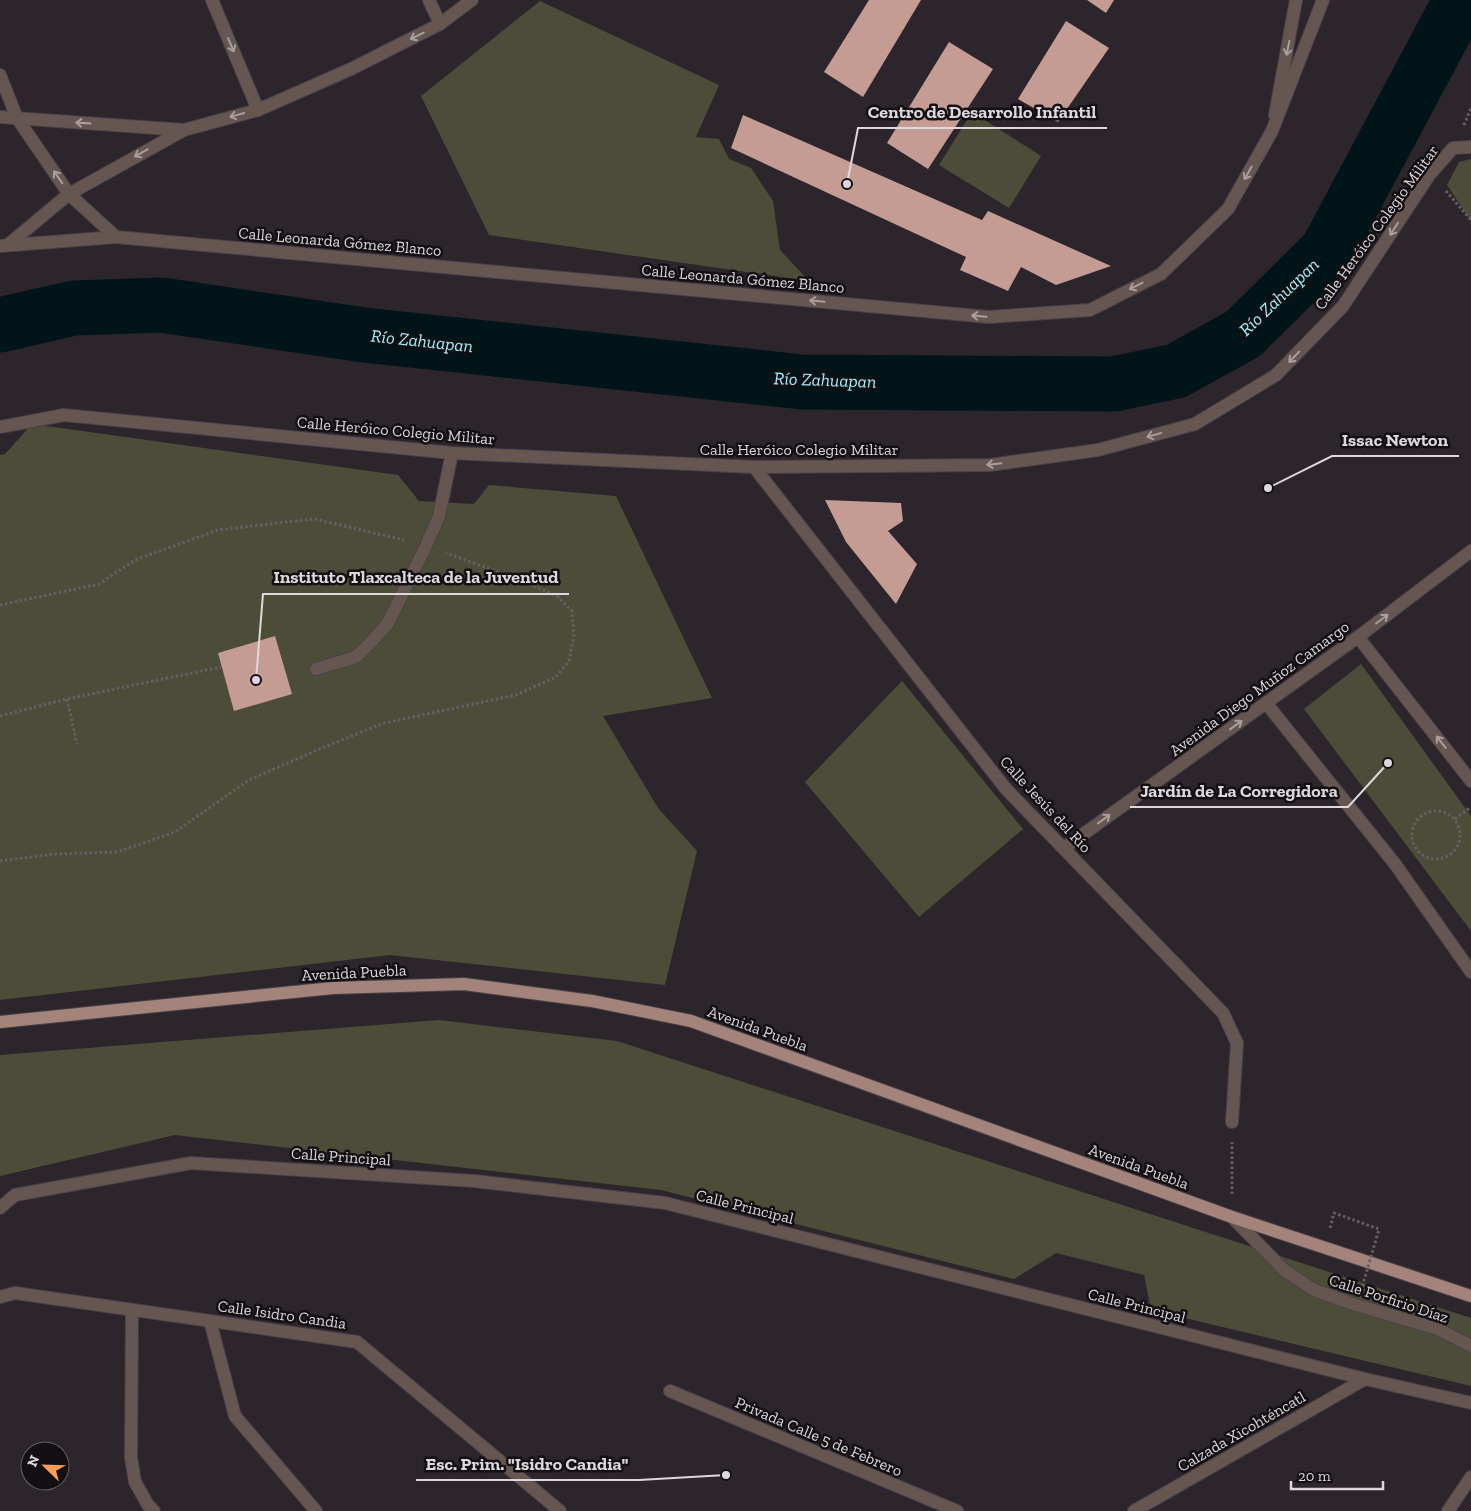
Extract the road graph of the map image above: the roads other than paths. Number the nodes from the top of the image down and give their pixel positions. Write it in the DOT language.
graph roads {
  1 [pos="212,0"];
  2 [pos="429,0"];
  3 [pos="472,0"];
  4 [pos="1296,0"];
  5 [pos="1323,0"];
  6 [pos="440,24"];
  7 [pos="0,75"];
  8 [pos="258,110"];
  9 [pos="0,117"];
  10 [pos="17,118"];
  11 [pos="184,130"];
  12 [pos="1272,131"];
  13 [pos="1471,147"];
  14 [pos="69,194"];
  15 [pos="116,237"];
  16 [pos="5,245"];
  17 [pos="0,427"];
  18 [pos="452,453"];
  19 [pos="754,467"];
  20 [pos="1471,550"];
  21 [pos="1358,637"];
  22 [pos="316,669"];
  23 [pos="1266,703"];
  24 [pos="1471,781"];
  25 [pos="1064,848"];
  26 [pos="1471,972"];
  27 [pos="0,1022"];
  28 [pos="1232,1122"];
  29 [pos="14,1195"];
  30 [pos="0,1198"];
  31 [pos="0,1208"];
  32 [pos="1232,1217"];
  33 [pos="1471,1296"];
  34 [pos="0,1297"];
  35 [pos="132,1311"];
  36 [pos="210,1321"];
  37 [pos="1471,1346"];
  38 [pos="1364,1379"];
  39 [pos="670,1391"];
  40 [pos="1471,1403"];
  41 [pos="1471,1477"];
  42 [pos="154,1511"];
  43 [pos="316,1511"];
  44 [pos="560,1511"];
  45 [pos="957,1511"];
  46 [pos="1134,1511"];
  47 [pos="1448,1511"];
  1 -- 8 [label="street, one-way"];
  2 -- 6 [label="street"];
  3 -- 6 [label="street"];
  4 -- 12 [label="street, Calle Leonarda Gómez Blanco, one-way"];
  5 -- 12 [label="street"];
  6 -- 8 [label="street, one-way"];
  7 -- 10 [label="street"];
  8 -- 11 [label="street, one-way"];
  9 -- 10 [label="street"];
  11 -- 10 [label="street, one-way"];
  14 -- 10 [label="street, one-way"];
  11 -- 14 [label="street, one-way"];
  12 -- 15 [label="street, Calle Leonarda Gómez Blanco, one-way"];
  13 -- 19 [label="street, Calle Heróico Colegio Militar, one-way"];
  14 -- 15 [label="street"];
  14 -- 16 [label="street"];
  15 -- 16 [label="street, Calle Leonarda Gómez Blanco"];
  17 -- 18 [label="street, Calle Heróico Colegio Militar"];
  18 -- 19 [label="street, Calle Heróico Colegio Militar"];
  18 -- 22 [label="street"];
  19 -- 25 [label="street, Calle Jesús del Río"];
  21 -- 20 [label="street, Avenida Diego Muñoz Camargo, one-way"];
  21 -- 23 [label="street, Avenida Diego Muñoz Camargo"];
  24 -- 21 [label="street, one-way"];
  25 -- 23 [label="street, Avenida Diego Muñoz Camargo, one-way"];
  23 -- 26 [label="street"];
  25 -- 28 [label="street, Calle Jesús del Río"];
  27 -- 32 [label="main road, Avenida Puebla"];
  29 -- 30 [label="street, Calle Principal"];
  29 -- 31 [label="street"];
  29 -- 38 [label="street, Calle Principal"];
  32 -- 33 [label="main road, Avenida Puebla"];
  32 -- 37 [label="street, Calle Porfirio Díaz"];
  34 -- 35 [label="street, Calle Isidro Candia"];
  35 -- 36 [label="street, Calle Isidro Candia"];
  35 -- 42 [label="street"];
  36 -- 43 [label="street"];
  36 -- 44 [label="street, Calle Isidro Candia"];
  38 -- 40 [label="street, Calle Principal"];
  38 -- 46 [label="street, Calzada Xicohténcatl"];
  39 -- 45 [label="street, Privada Calle 5 de Febrero"];
  41 -- 47 [label="street"];
}
